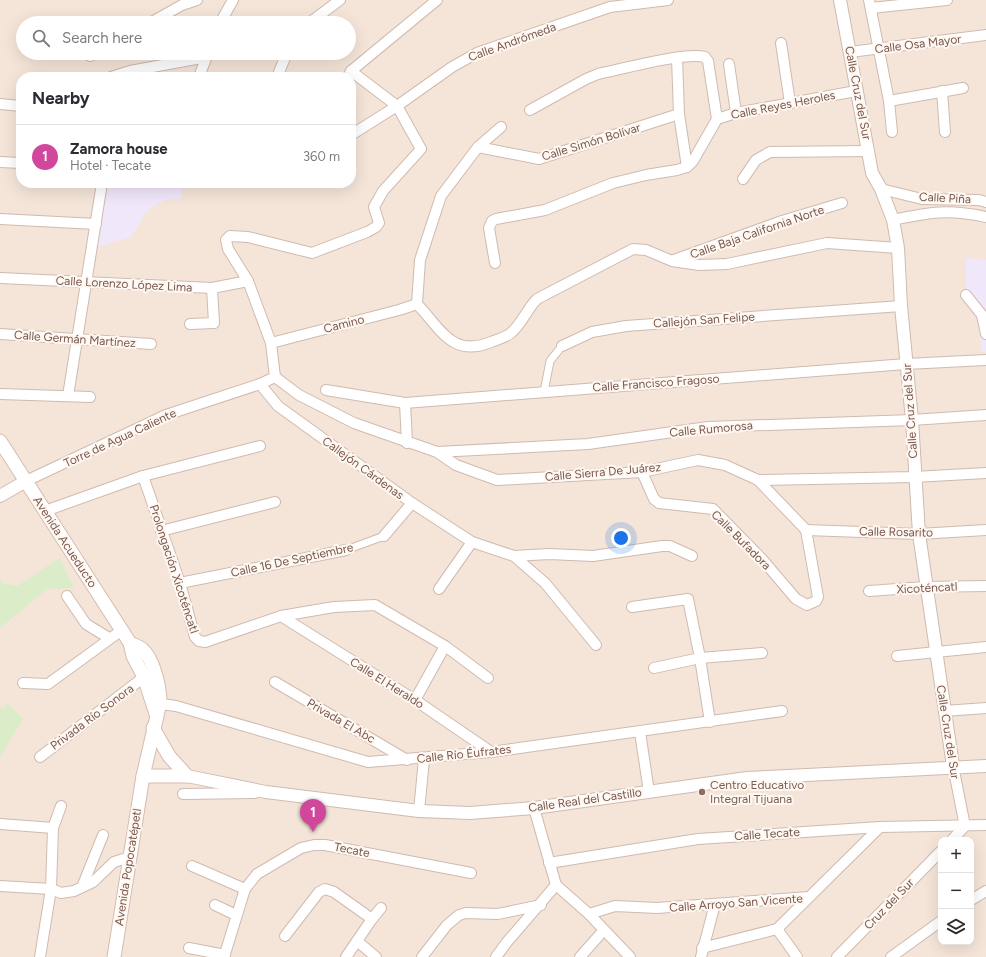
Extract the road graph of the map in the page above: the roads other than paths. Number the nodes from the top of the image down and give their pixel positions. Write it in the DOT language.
graph roads {
  1 [pos="197,0"];
  2 [pos="233,0"];
  3 [pos="340,0"];
  4 [pos="437,0"];
  5 [pos="602,0"];
  6 [pos="664,0"];
  7 [pos="840,0"];
  8 [pos="947,0"];
  9 [pos="870,4"];
  10 [pos="610,7"];
  11 [pos="163,16"];
  12 [pos="224,16"];
  13 [pos="318,16"];
  14 [pos="986,35"];
  15 [pos="781,42"];
  16 [pos="877,50"];
  17 [pos="850,52"];
  18 [pos="677,58"];
  19 [pos="183,60"];
  20 [pos="205,60"];
  21 [pos="284,60"];
  22 [pos="729,64"];
  23 [pos="127,72"];
  24 [pos="201,72"];
  25 [pos="279,72"];
  26 [pos="351,72"];
  27 [pos="356,79"];
  28 [pos="963,88"];
  29 [pos="856,91"];
  30 [pos="942,91"];
  31 [pos="888,101"];
  32 [pos="790,103"];
  33 [pos="0,104"];
  34 [pos="16,106"];
  35 [pos="397,106"];
  36 [pos="530,110"];
  37 [pos="736,113"];
  38 [pos="679,114"];
  39 [pos="717,119"];
  40 [pos="501,127"];
  41 [pos="356,132"];
  42 [pos="892,132"];
  43 [pos="945,132"];
  44 [pos="478,147"];
  45 [pos="869,151"];
  46 [pos="0,162"];
  47 [pos="16,163"];
  48 [pos="688,167"];
  49 [pos="743,179"];
  50 [pos="101,188"];
  51 [pos="881,189"];
  52 [pos="965,200"];
  53 [pos="986,202"];
  54 [pos="842,203"];
  55 [pos="965,213"];
  56 [pos="986,217"];
  57 [pos="0,219"];
  58 [pos="893,220"];
  59 [pos="96,224"];
  60 [pos="898,248"];
  61 [pos="672,261"];
  62 [pos="495,263"];
  63 [pos="0,278"];
  64 [pos="248,281"];
  65 [pos="86,282"];
  66 [pos="212,288"];
  67 [pos="966,295"];
  68 [pos="417,304"];
  69 [pos="901,306"];
  70 [pos="190,324"];
  71 [pos="0,334"];
  72 [pos="986,334"];
  73 [pos="76,340"];
  74 [pos="271,343"];
  75 [pos="151,344"];
  76 [pos="562,346"];
  77 [pos="986,352"];
  78 [pos="986,360"];
  79 [pos="906,364"];
  80 [pos="275,376"];
  81 [pos="260,384"];
  82 [pos="326,390"];
  83 [pos="544,392"];
  84 [pos="0,394"];
  85 [pos="68,396"];
  86 [pos="90,397"];
  87 [pos="405,403"];
  88 [pos="986,415"];
  89 [pos="912,420"];
  90 [pos="0,441"];
  91 [pos="407,443"];
  92 [pos="260,446"];
  93 [pos="436,452"];
  94 [pos="642,472"];
  95 [pos="986,473"];
  96 [pos="143,476"];
  97 [pos="914,477"];
  98 [pos="758,480"];
  99 [pos="26,481"];
  100 [pos="0,496"];
  101 [pos="275,502"];
  102 [pos="412,503"];
  103 [pos="46,511"];
  104 [pos="806,530"];
  105 [pos="986,530"];
  106 [pos="161,531"];
  107 [pos="919,534"];
  108 [pos="384,536"];
  109 [pos="472,542"];
  110 [pos="346,550"];
  111 [pos="514,556"];
  112 [pos="692,556"];
  113 [pos="180,583"];
  114 [pos="986,586"];
  115 [pos="925,587"];
  116 [pos="440,589"];
  117 [pos="869,591"];
  118 [pos="67,596"];
  119 [pos="632,607"];
  120 [pos="281,616"];
  121 [pos="122,630"];
  122 [pos="109,638"];
  123 [pos="130,643"];
  124 [pos="445,646"];
  125 [pos="596,646"];
  126 [pos="986,646"];
  127 [pos="936,651"];
  128 [pos="762,653"];
  129 [pos="897,656"];
  130 [pos="700,658"];
  131 [pos="654,668"];
  132 [pos="144,677"];
  133 [pos="488,678"];
  134 [pos="275,682"];
  135 [pos="22,683"];
  136 [pos="415,700"];
  137 [pos="156,706"];
  138 [pos="986,708"];
  139 [pos="782,711"];
  140 [pos="944,711"];
  141 [pos="710,722"];
  142 [pos="152,728"];
  143 [pos="640,732"];
  144 [pos="491,752"];
  145 [pos="40,757"];
  146 [pos="424,759"];
  147 [pos="407,760"];
  148 [pos="953,766"];
  149 [pos="986,766"];
  150 [pos="143,776"];
  151 [pos="187,776"];
  152 [pos="266,792"];
  153 [pos="649,792"];
  154 [pos="183,794"];
  155 [pos="61,806"];
  156 [pos="534,808"];
  157 [pos="419,812"];
  158 [pos="0,824"];
  159 [pos="986,824"];
  160 [pos="966,826"];
  161 [pos="880,827"];
  162 [pos="53,828"];
  163 [pos="103,835"];
  164 [pos="955,837"];
  165 [pos="938,854"];
  166 [pos="130,857"];
  167 [pos="550,863"];
  168 [pos="192,866"];
  169 [pos="471,873"];
  170 [pos="556,885"];
  171 [pos="0,886"];
  172 [pos="82,887"];
  173 [pos="51,889"];
  174 [pos="245,889"];
  175 [pos="986,891"];
  176 [pos="809,897"];
  177 [pos="974,898"];
  178 [pos="715,904"];
  179 [pos="215,905"];
  180 [pos="541,905"];
  181 [pos="381,908"];
  182 [pos="589,914"];
  183 [pos="236,915"];
  184 [pos="372,919"];
  185 [pos="938,923"];
  186 [pos="777,930"];
  187 [pos="603,931"];
  188 [pos="285,936"];
  189 [pos="357,941"];
  190 [pos="190,948"];
  191 [pos="701,952"];
  192 [pos="225,956"];
  193 [pos="40,957"];
  194 [pos="114,957"];
  195 [pos="346,957"];
  196 [pos="376,957"];
  197 [pos="422,957"];
  198 [pos="496,957"];
  199 [pos="580,957"];
  200 [pos="630,957"];
  201 [pos="797,957"];
  202 [pos="837,957"];
  203 [pos="891,957"];
  1 -- 11 [label="street"];
  2 -- 12 [label="street"];
  3 -- 13 [label="street"];
  4 -- 26 [label="street"];
  5 -- 10 [label="street"];
  6 -- 10 [label="street, Calle Andrómeda"];
  7 -- 17 [label="street, Calle Cruz del Sur"];
  8 -- 9 [label="street"];
  9 -- 16 [label="street"];
  10 -- 35 [label="street, Calle Andrómeda"];
  14 -- 16 [label="street, Calle Osa Mayor"];
  15 -- 32 [label="street"];
  16 -- 17 [label="street, Calle Osa Mayor"];
  16 -- 31 [label="street"];
  17 -- 29 [label="street, Calle Cruz del Sur"];
  18 -- 36 [label="street"];
  18 -- 38 [label="street"];
  18 -- 39 [label="street"];
  19 -- 23 [label="street"];
  20 -- 24 [label="street"];
  21 -- 25 [label="street"];
  22 -- 37 [label="street"];
  27 -- 35 [label="street"];
  28 -- 30 [label="street"];
  29 -- 32 [label="street, Calle Reyes Heroles"];
  29 -- 45 [label="street, Calle Cruz del Sur"];
  30 -- 31 [label="street"];
  30 -- 43 [label="street"];
  31 -- 42 [label="street"];
  32 -- 37 [label="street, Calle Reyes Heroles"];
  33 -- 34 [label="street"];
  35 -- 41 [label="street, Calle Andrómeda"];
  35 -- 64 [label="street"];
  37 -- 39 [label="street, Calle Reyes Heroles"];
  38 -- 44 [label="street, Calle Simón Bolívar"];
  38 -- 48 [label="street"];
  39 -- 48 [label="street, Calle Reyes Heroles"];
  40 -- 44 [label="street"];
  44 -- 68 [label="street"];
  45 -- 49 [label="street"];
  45 -- 51 [label="street, Calle Cruz del Sur"];
  46 -- 47 [label="street"];
  48 -- 62 [label="street"];
  50 -- 59 [label="street"];
  51 -- 52 [label="street, Calle Piña"];
  51 -- 58 [label="street, Calle Cruz del Sur"];
  52 -- 53 [label="street, Calle Piña"];
  52 -- 55 [label="street"];
  54 -- 61 [label="street, Calle Baja California Norte"];
  55 -- 56 [label="street, Calle Piña"];
  55 -- 58 [label="street, Calle Piña"];
  57 -- 59 [label="street"];
  58 -- 60 [label="street, Calle Cruz del Sur"];
  59 -- 65 [label="street"];
  60 -- 61 [label="street"];
  60 -- 69 [label="street, Calle Cruz del Sur"];
  61 -- 68 [label="street"];
  63 -- 65 [label="street, Calle Lorenzo López Lima"];
  64 -- 66 [label="street, Calle Lorenzo López Lima"];
  64 -- 74 [label="street"];
  65 -- 66 [label="street, Calle Lorenzo López Lima"];
  65 -- 73 [label="street"];
  66 -- 70 [label="street"];
  67 -- 72 [label="street"];
  68 -- 74 [label="street, Camino"];
  69 -- 76 [label="street, Callejón San Felipe"];
  69 -- 79 [label="street, Calle Cruz del Sur"];
  71 -- 73 [label="street, Calle Germán Martínez"];
  73 -- 75 [label="street, Calle Germán Martínez"];
  73 -- 85 [label="street"];
  74 -- 80 [label="street"];
  76 -- 83 [label="street, Callejón San Felipe"];
  77 -- 78 [label="street"];
  78 -- 79 [label="street, Calle Francisco Fragoso"];
  79 -- 83 [label="street, Calle Francisco Fragoso"];
  79 -- 89 [label="street, Calle Cruz del Sur"];
  80 -- 81 [label="street"];
  80 -- 91 [label="street"];
  81 -- 99 [label="street, Torre de Agua Caliente"];
  81 -- 102 [label="street, Callejón Cárdenas"];
  82 -- 87 [label="street, Calle Francisco Fragoso"];
  83 -- 87 [label="street, Calle Francisco Fragoso"];
  84 -- 85 [label="street"];
  85 -- 86 [label="street"];
  87 -- 91 [label="street"];
  88 -- 89 [label="street, Calle Rumorosa"];
  89 -- 93 [label="street, Calle Rumorosa"];
  89 -- 97 [label="street, Calle Cruz del Sur"];
  90 -- 99 [label="main road, Avenida Acueducto"];
  91 -- 93 [label="street"];
  92 -- 96 [label="street"];
  93 -- 94 [label="street, Calle Sierra De Juárez"];
  94 -- 98 [label="street, Calle Sierra De Juárez"];
  94 -- 104 [label="street, Calle Bufadora"];
  95 -- 97 [label="street, Calle Sierra De Juárez"];
  96 -- 103 [label="street"];
  96 -- 106 [label="street, Prolongación Xicoténcatl"];
  97 -- 98 [label="street, Calle Sierra De Juárez"];
  97 -- 107 [label="street, Calle Cruz del Sur"];
  98 -- 104 [label="street"];
  99 -- 100 [label="street"];
  99 -- 103 [label="main road, Avenida Acueducto"];
  101 -- 106 [label="street"];
  102 -- 108 [label="street, Calle 16 De Septiembre"];
  102 -- 109 [label="street, Callejón Cárdenas"];
  103 -- 121 [label="main road, Avenida Acueducto"];
  104 -- 107 [label="street, Calle Rosarito"];
  105 -- 107 [label="street, Calle Rosarito"];
  106 -- 113 [label="street, Prolongación Xicoténcatl"];
  107 -- 115 [label="street, Calle Cruz del Sur"];
  108 -- 110 [label="street, Calle 16 De Septiembre"];
  109 -- 111 [label="street, Callejón Cárdenas"];
  109 -- 116 [label="street"];
  110 -- 113 [label="street, Calle 16 De Septiembre"];
  111 -- 112 [label="street"];
  111 -- 125 [label="street, Callejón Cárdenas"];
  113 -- 120 [label="street, Prolongación Xicoténcatl"];
  114 -- 115 [label="street, Xicoténcatl"];
  115 -- 117 [label="street, Xicoténcatl"];
  115 -- 127 [label="street, Calle Cruz del Sur"];
  118 -- 122 [label="street"];
  119 -- 130 [label="street"];
  120 -- 124 [label="street, Prolongación Xicoténcatl"];
  120 -- 136 [label="street, Calle El Heraldo"];
  121 -- 122 [label="street"];
  121 -- 123 [label="main road, Avenida Acueducto"];
  122 -- 135 [label="street"];
  123 -- 132 [label="main road, Avenida Acueducto"];
  123 -- 137 [label="main road, Avenida Acueducto"];
  124 -- 133 [label="street, Prolongación Xicoténcatl"];
  124 -- 136 [label="street"];
  126 -- 127 [label="street"];
  127 -- 129 [label="street"];
  127 -- 140 [label="street, Calle Cruz del Sur"];
  128 -- 130 [label="street"];
  130 -- 131 [label="street"];
  130 -- 141 [label="street"];
  132 -- 137 [label="main road, Avenida Acueducto"];
  132 -- 145 [label="street, Privada Río Sonora"];
  134 -- 147 [label="street, Privada El Abc"];
  136 -- 144 [label="street, Calle El Heraldo"];
  137 -- 142 [label="main road, Avenida Acueducto"];
  137 -- 147 [label="street, Calle Río Éufrates"];
  138 -- 140 [label="street"];
  139 -- 141 [label="street, Calle Río Éufrates"];
  140 -- 148 [label="street, Calle Cruz del Sur"];
  141 -- 143 [label="street, Calle Río Éufrates"];
  142 -- 150 [label="main road, Avenida Acueducto"];
  142 -- 151 [label="main road"];
  143 -- 144 [label="street, Calle Río Éufrates"];
  143 -- 153 [label="street"];
  144 -- 146 [label="street, Calle Río Éufrates"];
  146 -- 147 [label="street, Calle Río Éufrates"];
  146 -- 157 [label="street"];
  148 -- 149 [label="street, Calle Real del Castillo"];
  148 -- 153 [label="street, Calle Real del Castillo"];
  148 -- 160 [label="street, Calle Cruz del Sur"];
  150 -- 151 [label="main road"];
  150 -- 166 [label="main road, Avenida Popocatépetl"];
  151 -- 152 [label="street, Calle Real del Castillo"];
  152 -- 154 [label="street"];
  152 -- 157 [label="street, Calle Real del Castillo"];
  153 -- 156 [label="street, Calle Real del Castillo"];
  155 -- 162 [label="street"];
  156 -- 157 [label="street, Calle Real del Castillo"];
  156 -- 167 [label="street"];
  158 -- 162 [label="street"];
  159 -- 160 [label="street, Calle Tecate"];
  160 -- 161 [label="street, Calle Tecate"];
  160 -- 164 [label="street"];
  161 -- 167 [label="street, Calle Tecate"];
  161 -- 176 [label="street, Calle Arroyo San Vicente"];
  162 -- 173 [label="street"];
  163 -- 172 [label="street"];
  165 -- 202 [label="street, Cruz del Sur"];
  166 -- 172 [label="street"];
  166 -- 194 [label="main road, Avenida Popocatépetl"];
  167 -- 170 [label="street"];
  168 -- 174 [label="street"];
  169 -- 174 [label="street, Tecate"];
  170 -- 180 [label="street"];
  170 -- 182 [label="street"];
  171 -- 173 [label="street"];
  172 -- 173 [label="street"];
  173 -- 193 [label="street"];
  174 -- 183 [label="street"];
  175 -- 177 [label="street"];
  176 -- 178 [label="street, Calle Arroyo San Vicente"];
  176 -- 186 [label="street"];
  178 -- 182 [label="street, Calle Arroyo San Vicente"];
  178 -- 191 [label="street"];
  179 -- 183 [label="street"];
  180 -- 197 [label="street"];
  180 -- 198 [label="street"];
  181 -- 184 [label="street"];
  182 -- 187 [label="street"];
  183 -- 192 [label="street"];
  184 -- 188 [label="street"];
  184 -- 189 [label="street"];
  185 -- 203 [label="street"];
  186 -- 191 [label="street"];
  186 -- 201 [label="street"];
  187 -- 199 [label="street"];
  187 -- 200 [label="street"];
  189 -- 195 [label="street"];
  189 -- 196 [label="street"];
  190 -- 192 [label="street"];
}
